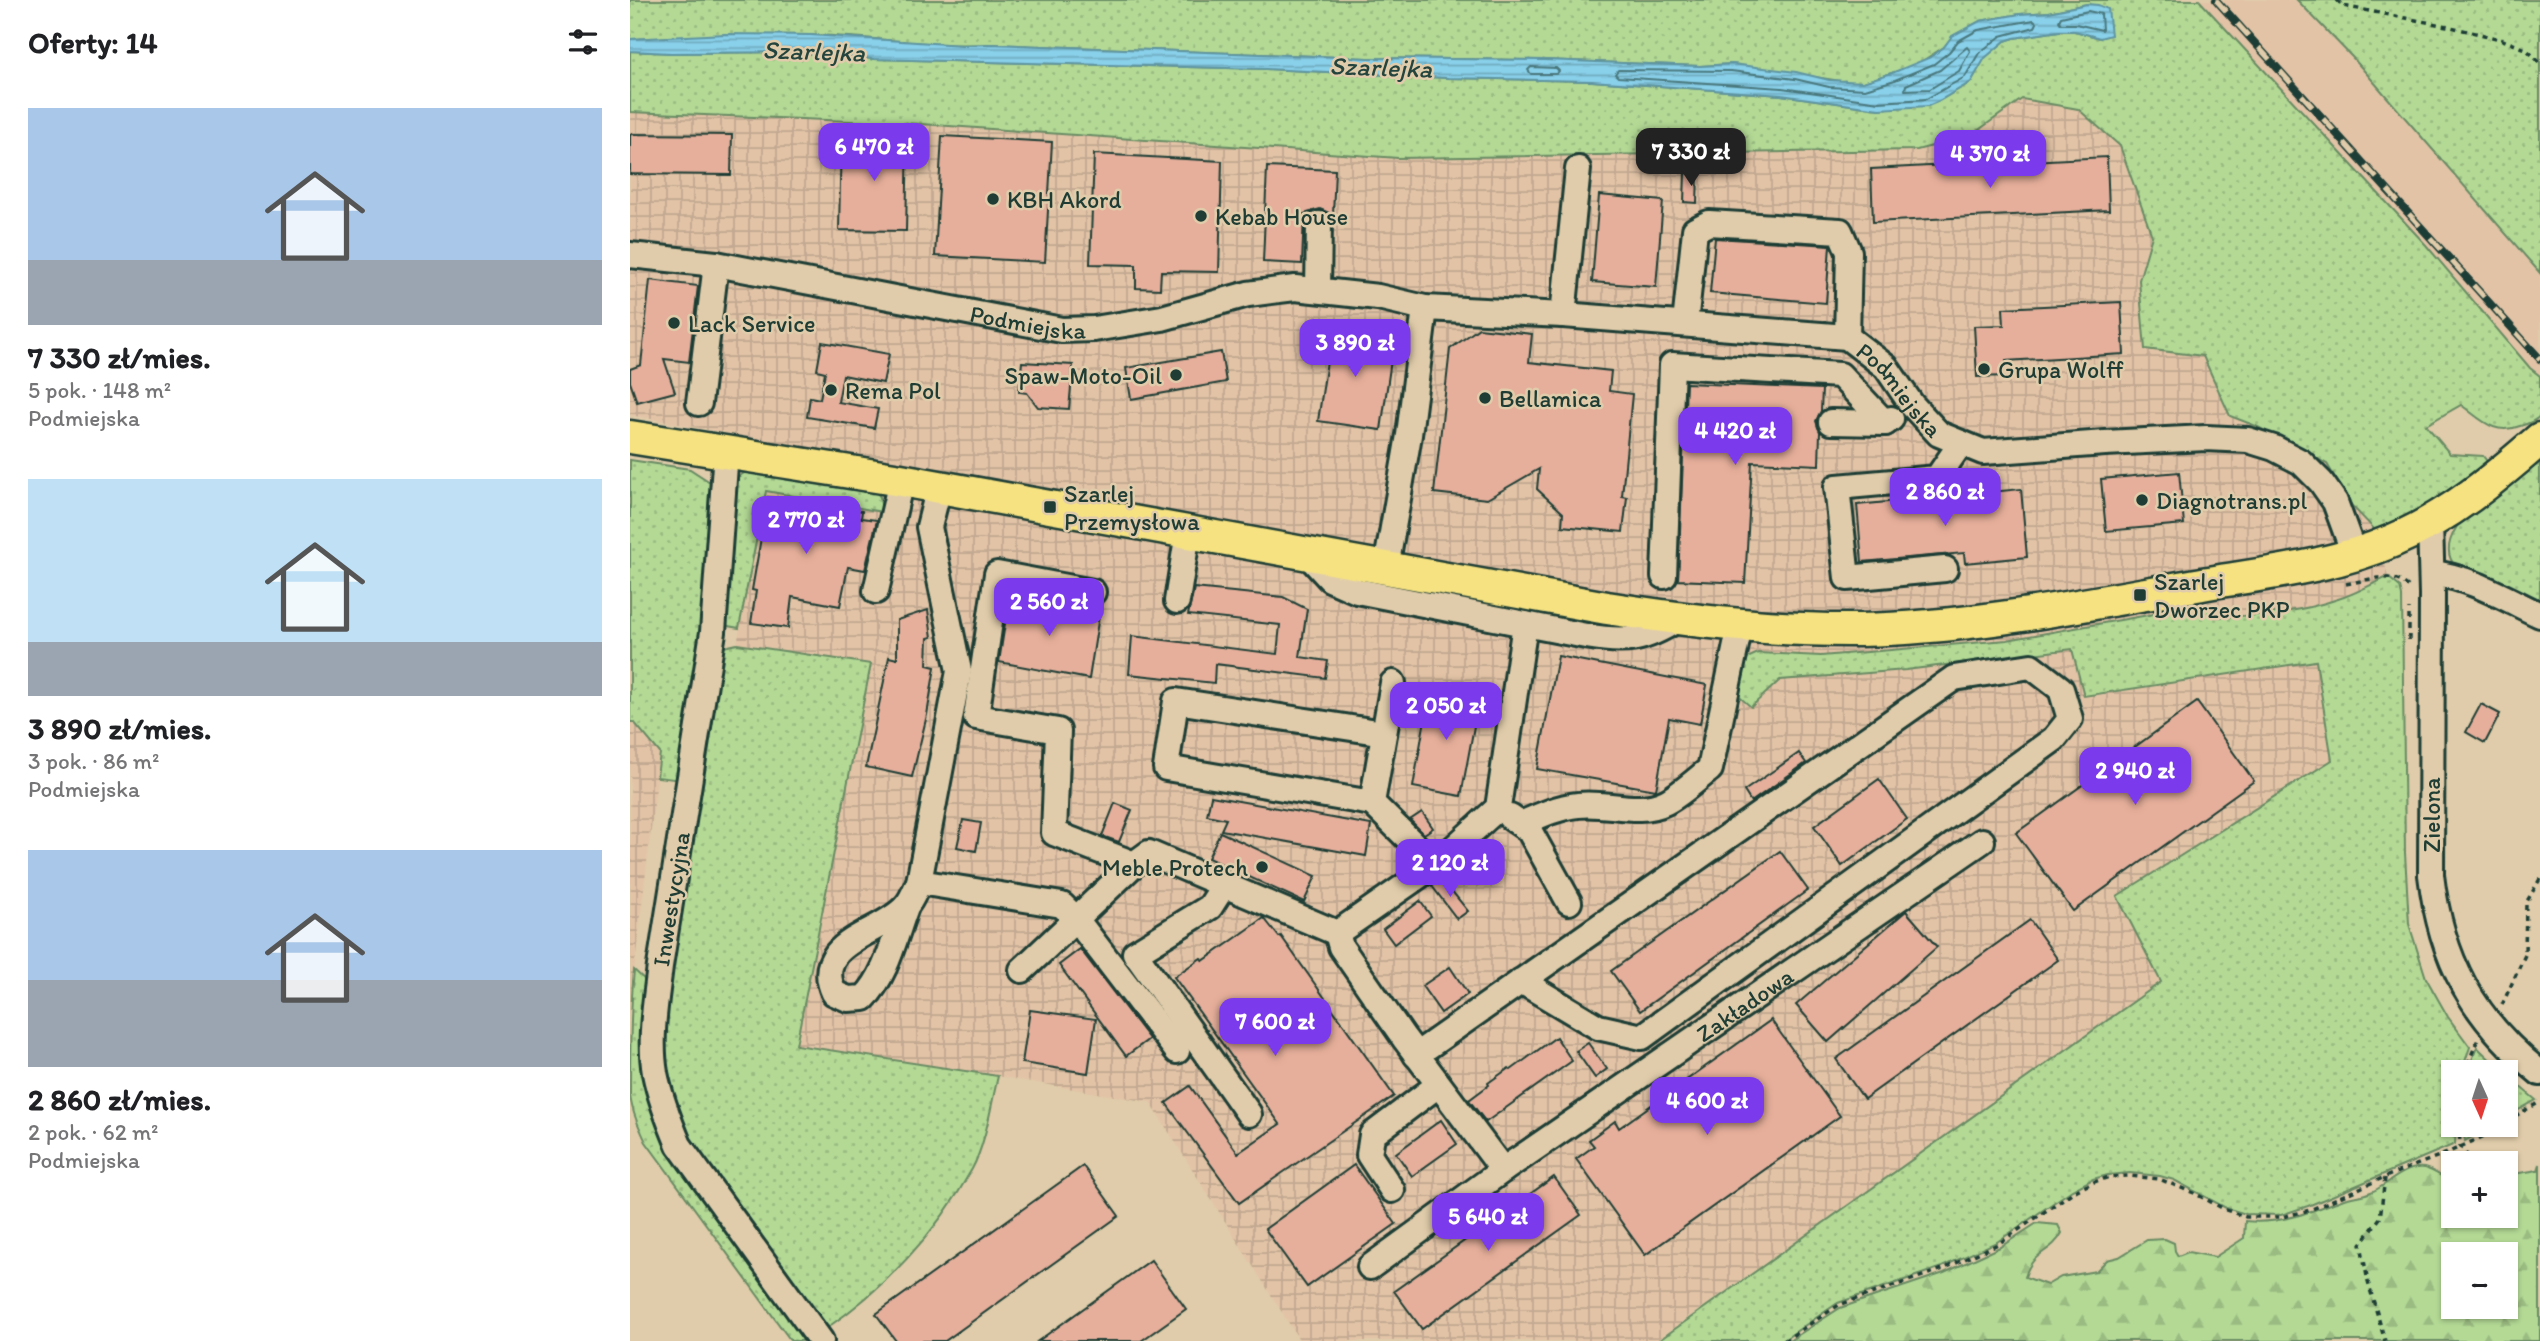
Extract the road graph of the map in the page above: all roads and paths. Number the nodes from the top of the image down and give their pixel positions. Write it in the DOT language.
graph roads {
  1 [pos="2337,0"];
  2 [pos="2540,63"];
  3 [pos="1578,169"];
  4 [pos="1319,224"];
  5 [pos="631,261"];
  6 [pos="716,264"];
  7 [pos="1318,290"];
  8 [pos="1425,308"];
  9 [pos="1563,315"];
  10 [pos="1685,324"];
  11 [pos="1847,337"];
  12 [pos="699,402"];
  13 [pos="1912,405"];
  14 [pos="1831,422"];
  15 [pos="1885,423"];
  16 [pos="630,437"];
  17 [pos="2540,439"];
  18 [pos="1961,443"];
  19 [pos="726,451"];
  20 [pos="901,480"];
  21 [pos="939,487"];
  22 [pos="2430,522"];
  23 [pos="1188,532"];
  24 [pos="1307,554"];
  25 [pos="2354,554"];
  26 [pos="1386,568"];
  27 [pos="1945,569"];
  28 [pos="2432,573"];
  29 [pos="1664,576"];
  30 [pos="876,591"];
  31 [pos="1093,592"];
  32 [pos="1177,601"];
  33 [pos="2540,615"];
  34 [pos="1678,620"];
  35 [pos="1525,624"];
  36 [pos="1740,626"];
  37 [pos="1393,684"];
  38 [pos="1384,733"];
  39 [pos="1372,803"];
  40 [pos="1498,808"];
  41 [pos="1521,824"];
  42 [pos="1982,841"];
  43 [pos="1134,864"];
  44 [pos="1435,865"];
  45 [pos="2540,879"];
  46 [pos="919,882"];
  47 [pos="1224,886"];
  48 [pos="1569,902"];
  49 [pos="906,907"];
  50 [pos="1076,919"];
  51 [pos="1336,933"];
  52 [pos="1022,970"];
  53 [pos="1521,981"];
  54 [pos="2488,1022"];
  55 [pos="1177,1052"];
  56 [pos="1416,1055"];
  57 [pos="2470,1060"];
  58 [pos="2540,1073"];
  59 [pos="1438,1084"];
  60 [pos="2540,1102"];
  61 [pos="1250,1114"];
  62 [pos="2518,1114"];
  63 [pos="2460,1138"];
  64 [pos="2478,1138"];
  65 [pos="2460,1146"];
  66 [pos="2464,1151"];
  67 [pos="1503,1170"];
  68 [pos="2385,1177"];
  69 [pos="1392,1191"];
  70 [pos="1370,1267"];
  71 [pos="821,1341"];
  72 [pos="1784,1341"];
  73 [pos="2385,1341"];
  1 -- 2 [label="path"];
  3 -- 9 [label="street"];
  4 -- 7 [label="street"];
  5 -- 6 [label="street, Podmiejska"];
  6 -- 7 [label="street, Podmiejska"];
  6 -- 12 [label="street"];
  7 -- 8 [label="street, Podmiejska"];
  8 -- 9 [label="street, Podmiejska"];
  8 -- 26 [label="street"];
  9 -- 10 [label="street, Podmiejska"];
  10 -- 11 [label="street, Podmiejska"];
  10 -- 11 [label="street"];
  11 -- 13 [label="street, Podmiejska"];
  13 -- 15 [label="street"];
  13 -- 18 [label="street, Podmiejska"];
  14 -- 15 [label="street"];
  15 -- 29 [label="street"];
  16 -- 19 [label="main road"];
  17 -- 22 [label="main road"];
  18 -- 25 [label="street, Podmiejska"];
  18 -- 27 [label="street"];
  19 -- 20 [label="main road"];
  19 -- 71 [label="street, Inwestycyjna"];
  20 -- 21 [label="main road"];
  20 -- 30 [label="street"];
  21 -- 23 [label="main road"];
  21 -- 46 [label="street"];
  22 -- 25 [label="main road"];
  22 -- 28 [label="street, Zielona"];
  23 -- 24 [label="main road"];
  23 -- 32 [label="street"];
  24 -- 26 [label="main road"];
  24 -- 35 [label="street"];
  25 -- 36 [label="main road"];
  26 -- 34 [label="main road"];
  28 -- 33 [label="street"];
  28 -- 54 [label="street, Zielona"];
  31 -- 43 [label="street"];
  34 -- 35 [label="street"];
  34 -- 36 [label="main road"];
  35 -- 40 [label="street"];
  36 -- 41 [label="street"];
  37 -- 38 [label="street"];
  38 -- 39 [label="street"];
  38 -- 39 [label="street"];
  39 -- 44 [label="street"];
  40 -- 41 [label="street"];
  40 -- 44 [label="street"];
  41 -- 48 [label="street"];
  42 -- 67 [label="street, Zakładowa"];
  43 -- 47 [label="street"];
  43 -- 50 [label="street"];
  44 -- 51 [label="street"];
  45 -- 54 [label="path"];
  46 -- 49 [label="street"];
  46 -- 50 [label="street"];
  47 -- 51 [label="street"];
  47 -- 61 [label="street"];
  50 -- 52 [label="street"];
  50 -- 55 [label="street"];
  51 -- 56 [label="street"];
  53 -- 53 [label="street"];
  53 -- 56 [label="street"];
  54 -- 57 [label="path"];
  54 -- 58 [label="street, Zielona"];
  56 -- 59 [label="street"];
  59 -- 67 [label="street"];
  59 -- 69 [label="street"];
  60 -- 62 [label="path"];
  63 -- 65 [label="path"];
  64 -- 65 [label="path"];
  65 -- 66 [label="path"];
  65 -- 68 [label="path"];
  67 -- 70 [label="street, Zakładowa"];
  68 -- 72 [label="path"];
  68 -- 73 [label="path"];
}
